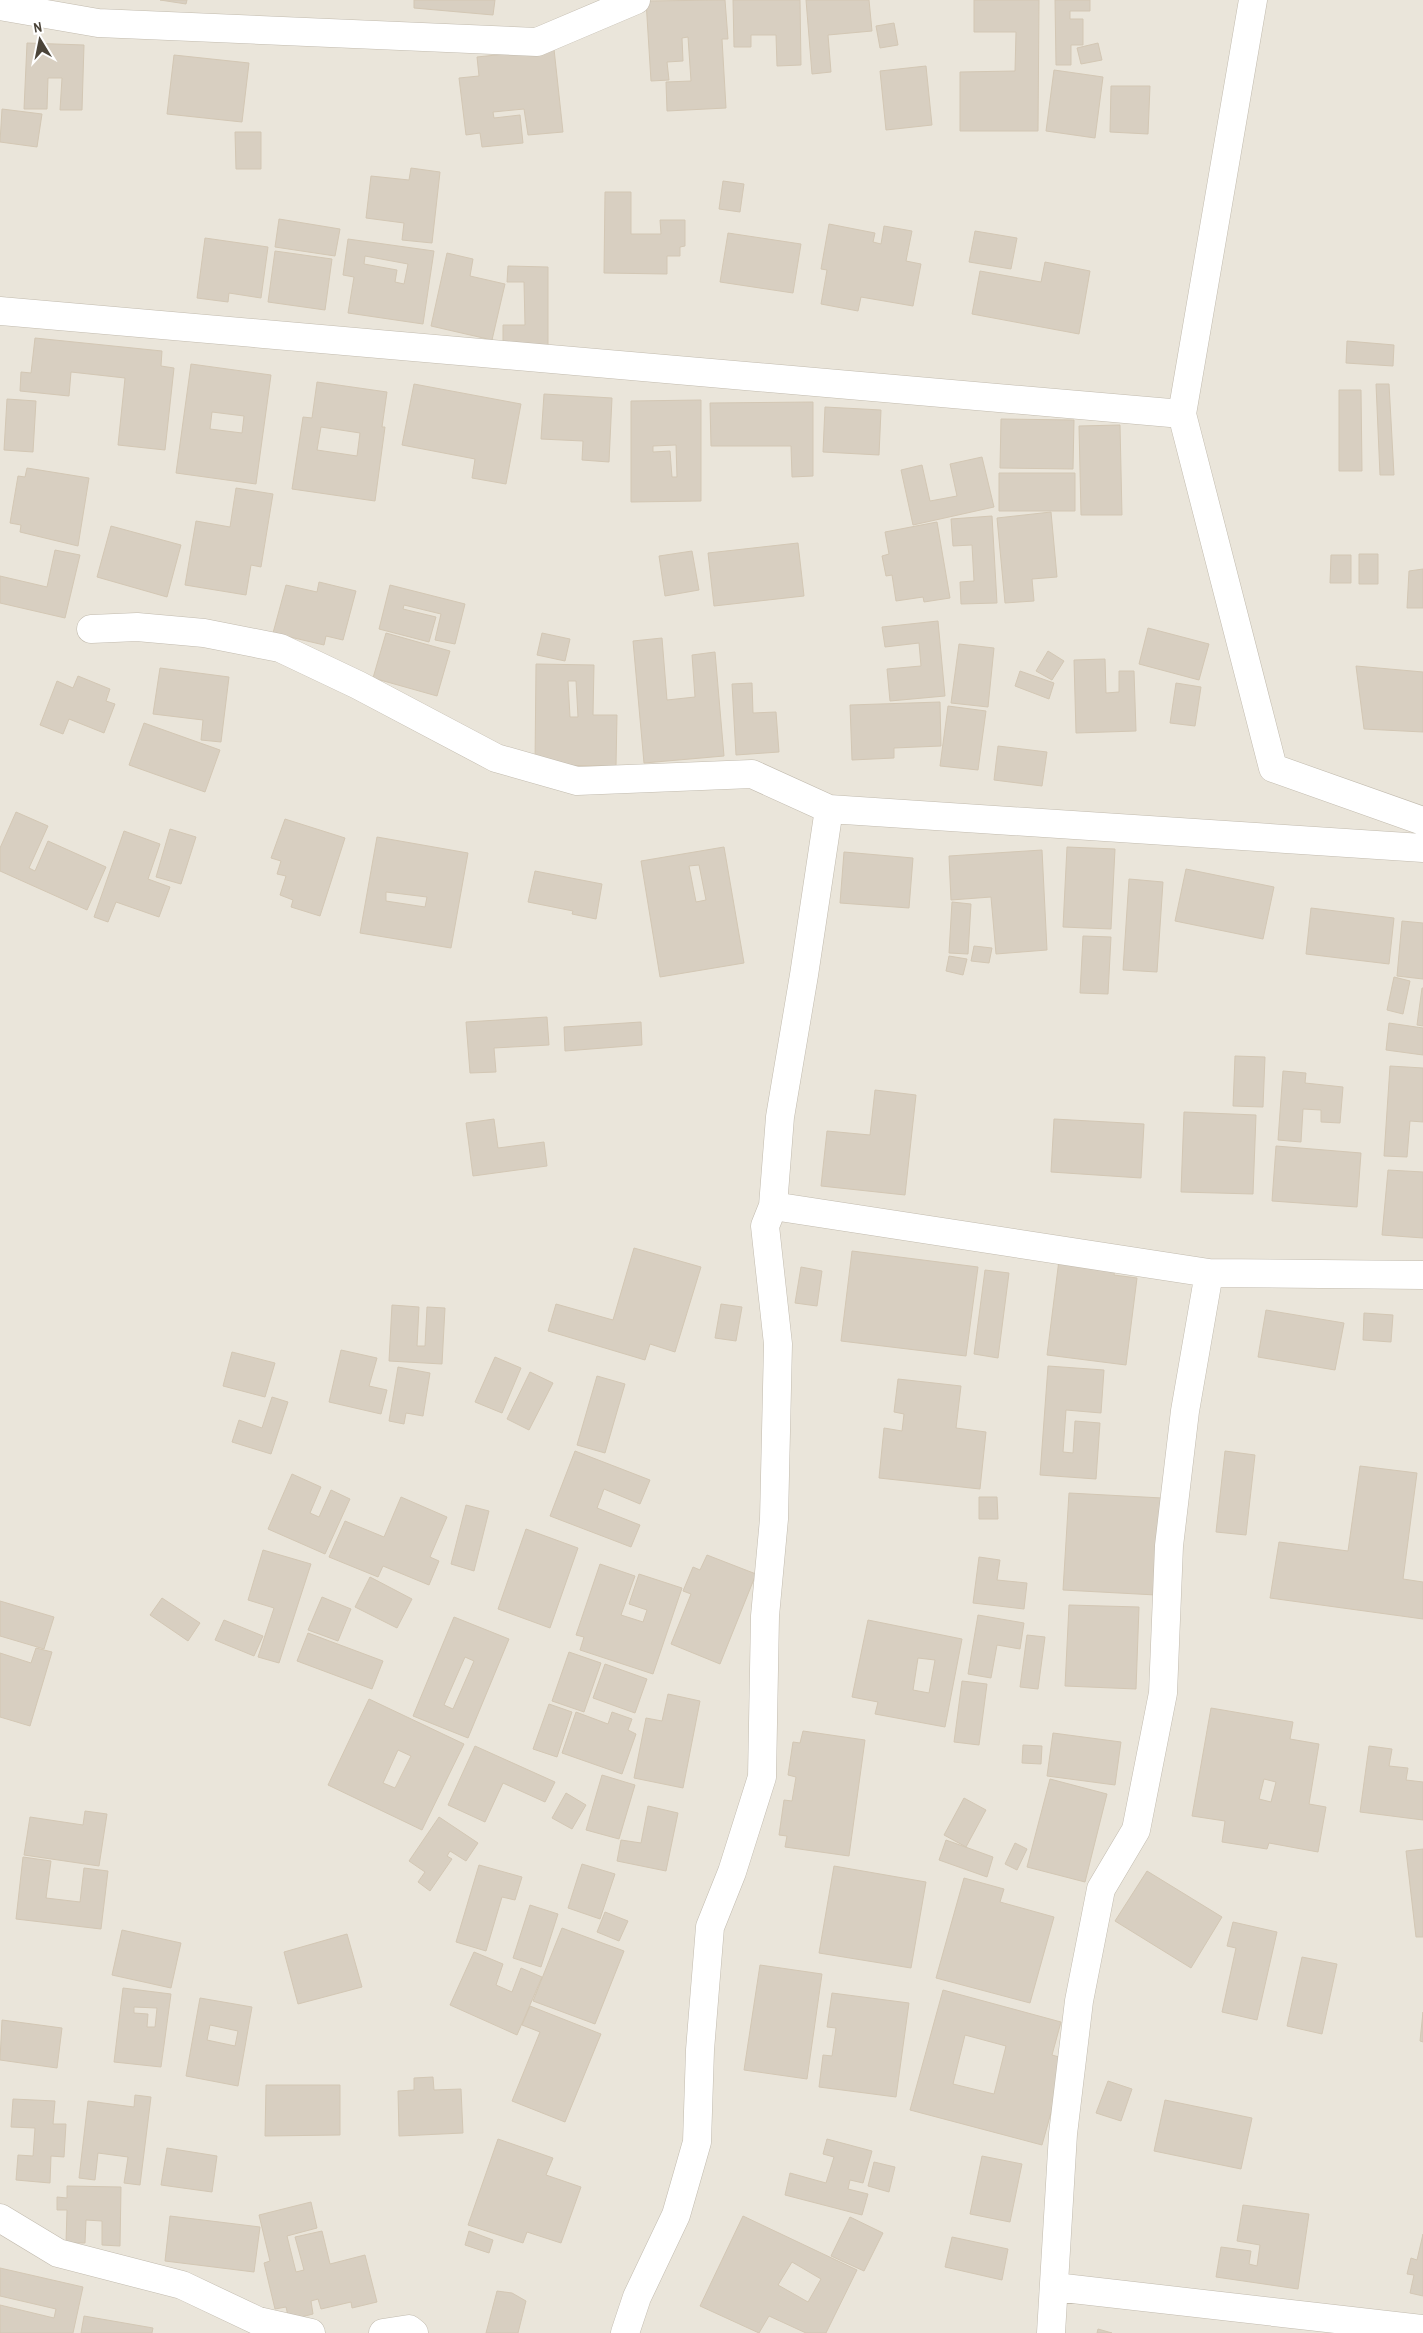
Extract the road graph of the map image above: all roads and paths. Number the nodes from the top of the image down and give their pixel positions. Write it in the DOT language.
graph roads {
  1 [pos="636,0"];
  2 [pos="1253,0"];
  3 [pos="0,6"];
  4 [pos="0,311"];
  5 [pos="1182,414"];
  6 [pos="91,629"];
  7 [pos="829,809"];
  8 [pos="1423,821"];
  9 [pos="1423,848"];
  10 [pos="773,1206"];
  11 [pos="1208,1274"];
  12 [pos="1423,1276"];
  13 [pos="0,2218"];
  14 [pos="1055,2287"];
  15 [pos="1423,2329"];
  16 [pos="311,2333"];
  17 [pos="383,2333"];
  18 [pos="414,2333"];
  19 [pos="625,2333"];
  20 [pos="1051,2333"];
  1 -- 3 [label="street"];
  2 -- 5 [label="street"];
  4 -- 5 [label="street"];
  5 -- 8 [label="street"];
  6 -- 7 [label="street"];
  7 -- 9 [label="street"];
  7 -- 10 [label="street"];
  10 -- 11 [label="street"];
  10 -- 19 [label="street"];
  11 -- 12 [label="street"];
  11 -- 14 [label="street"];
  13 -- 16 [label="street"];
  14 -- 15 [label="street"];
  14 -- 20 [label="street"];
  17 -- 18 [label="street"];
}
